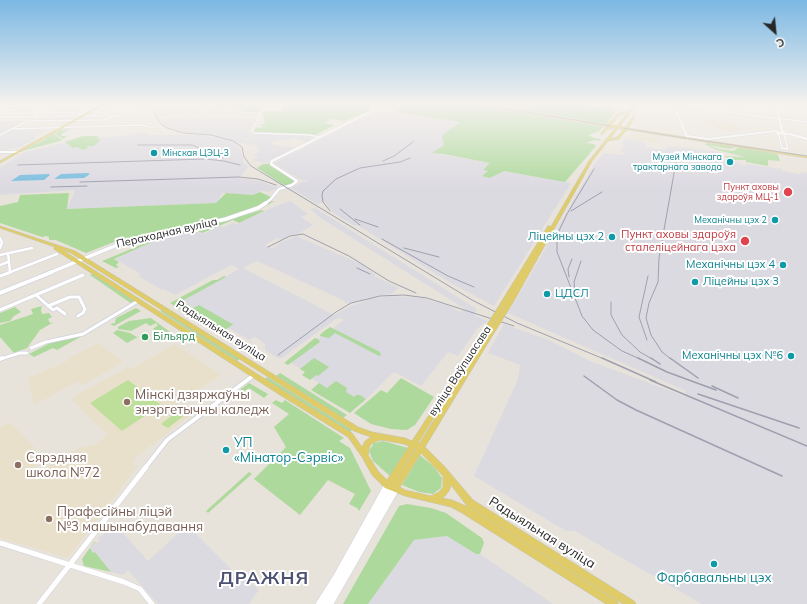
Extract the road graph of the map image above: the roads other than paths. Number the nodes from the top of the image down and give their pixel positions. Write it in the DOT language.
graph roads {
  1 [pos="54,132"];
  2 [pos="256,132"];
  3 [pos="330,132"];
  4 [pos="613,132"];
  5 [pos="621,132"];
  6 [pos="647,132"];
  7 [pos="685,132"];
  8 [pos="769,132"];
  9 [pos="777,132"];
  10 [pos="785,132"];
  11 [pos="602,134"];
  12 [pos="610,136"];
  13 [pos="320,137"];
  14 [pos="618,138"];
  15 [pos="688,138"];
  16 [pos="807,139"];
  17 [pos="606,141"];
  18 [pos="19,151"];
  19 [pos="0,152"];
  20 [pos="807,156"];
  21 [pos="0,162"];
  22 [pos="0,227"];
  23 [pos="0,238"];
  24 [pos="49,244"];
  25 [pos="0,248"];
  26 [pos="32,248"];
  27 [pos="8,253"];
  28 [pos="57,254"];
  29 [pos="0,255"];
  30 [pos="84,259"];
  31 [pos="8,262"];
  32 [pos="77,262"];
  33 [pos="0,264"];
  34 [pos="10,272"];
  35 [pos="83,275"];
  36 [pos="0,276"];
  37 [pos="122,283"];
  38 [pos="116,286"];
  39 [pos="0,293"];
  40 [pos="36,295"];
  41 [pos="138,301"];
  42 [pos="48,306"];
  43 [pos="0,310"];
  44 [pos="65,314"];
  45 [pos="78,316"];
  46 [pos="31,348"];
  47 [pos="27,353"];
  48 [pos="0,358"];
  49 [pos="254,375"];
  50 [pos="382,437"];
  51 [pos="417,446"];
  52 [pos="364,455"];
  53 [pos="446,475"];
  54 [pos="392,488"];
  55 [pos="432,499"];
  56 [pos="0,543"];
  57 [pos="70,565"];
  58 [pos="39,604"];
  59 [pos="152,604"];
  60 [pos="320,604"];
  61 [pos="330,604"];
  62 [pos="614,604"];
  63 [pos="631,604"];
  1 -- 18 [label="main road"];
  2 -- 13 [label="street"];
  3 -- 13 [label="street"];
  4 -- 12 [label="main road, вуліца Ваўпшасава"];
  5 -- 14 [label="main road"];
  6 -- 15 [label="main road"];
  7 -- 15 [label="street"];
  8 -- 15 [label="street"];
  9 -- 10 [label="street"];
  10 -- 16 [label="main road"];
  11 -- 12 [label="main road"];
  11 -- 17 [label="main road"];
  12 -- 14 [label="main road"];
  12 -- 17 [label="main road, вуліца Ваўпшасава"];
  13 -- 30 [label="street, Пераходная вуліца"];
  14 -- 17 [label="main road"];
  15 -- 20 [label="main road"];
  17 -- 51 [label="main road, вуліца Ваўпшасава, bridge"];
  18 -- 19 [label="street"];
  18 -- 21 [label="main road"];
  22 -- 24 [label="main road, Радыяльная вуліца"];
  23 -- 25 [label="street"];
  24 -- 30 [label="main road, Радыяльная вуліца"];
  24 -- 32 [label="main road, Радыяльная вуліца"];
  26 -- 27 [label="street"];
  27 -- 29 [label="street"];
  27 -- 31 [label="street"];
  28 -- 34 [label="street"];
  30 -- 32 [label="street, Пераходная вуліца"];
  30 -- 37 [label="main road, Радыяльная вуліца"];
  31 -- 33 [label="street"];
  31 -- 34 [label="street"];
  32 -- 38 [label="main road, Радыяльная вуліца"];
  32 -- 39 [label="street, Пераходная вуліца"];
  34 -- 36 [label="street"];
  35 -- 40 [label="street"];
  37 -- 38 [label="main road"];
  37 -- 50 [label="main road, Радыяльная вуліца"];
  38 -- 41 [label="main road, Радыяльная вуліца"];
  40 -- 42 [label="street"];
  40 -- 43 [label="street"];
  41 -- 46 [label="street"];
  41 -- 49 [label="main road, Радыяльная вуліца"];
  42 -- 44 [label="street"];
  42 -- 45 [label="street"];
  47 -- 48 [label="street"];
  49 -- 52 [label="main road, Радыяльная вуліца"];
  49 -- 57 [label="street"];
  50 -- 51 [label="main road, Радыяльная вуліца"];
  50 -- 52 [label="main road"];
  51 -- 53 [label="main road, Радыяльная вуліца"];
  51 -- 54 [label="main road, вуліца Ваўпшасава"];
  52 -- 54 [label="main road, Радыяльная вуліца"];
  53 -- 55 [label="main road"];
  53 -- 63 [label="main road, Радыяльная вуліца"];
  54 -- 55 [label="main road, Радыяльная вуліца"];
  54 -- 60 [label="main road, вуліца Ваўпшасава"];
  54 -- 61 [label="main road, вуліца Ваўпшасава"];
  55 -- 62 [label="main road, Радыяльная вуліца"];
  56 -- 57 [label="street"];
  57 -- 58 [label="street"];
  57 -- 59 [label="street"];
}
